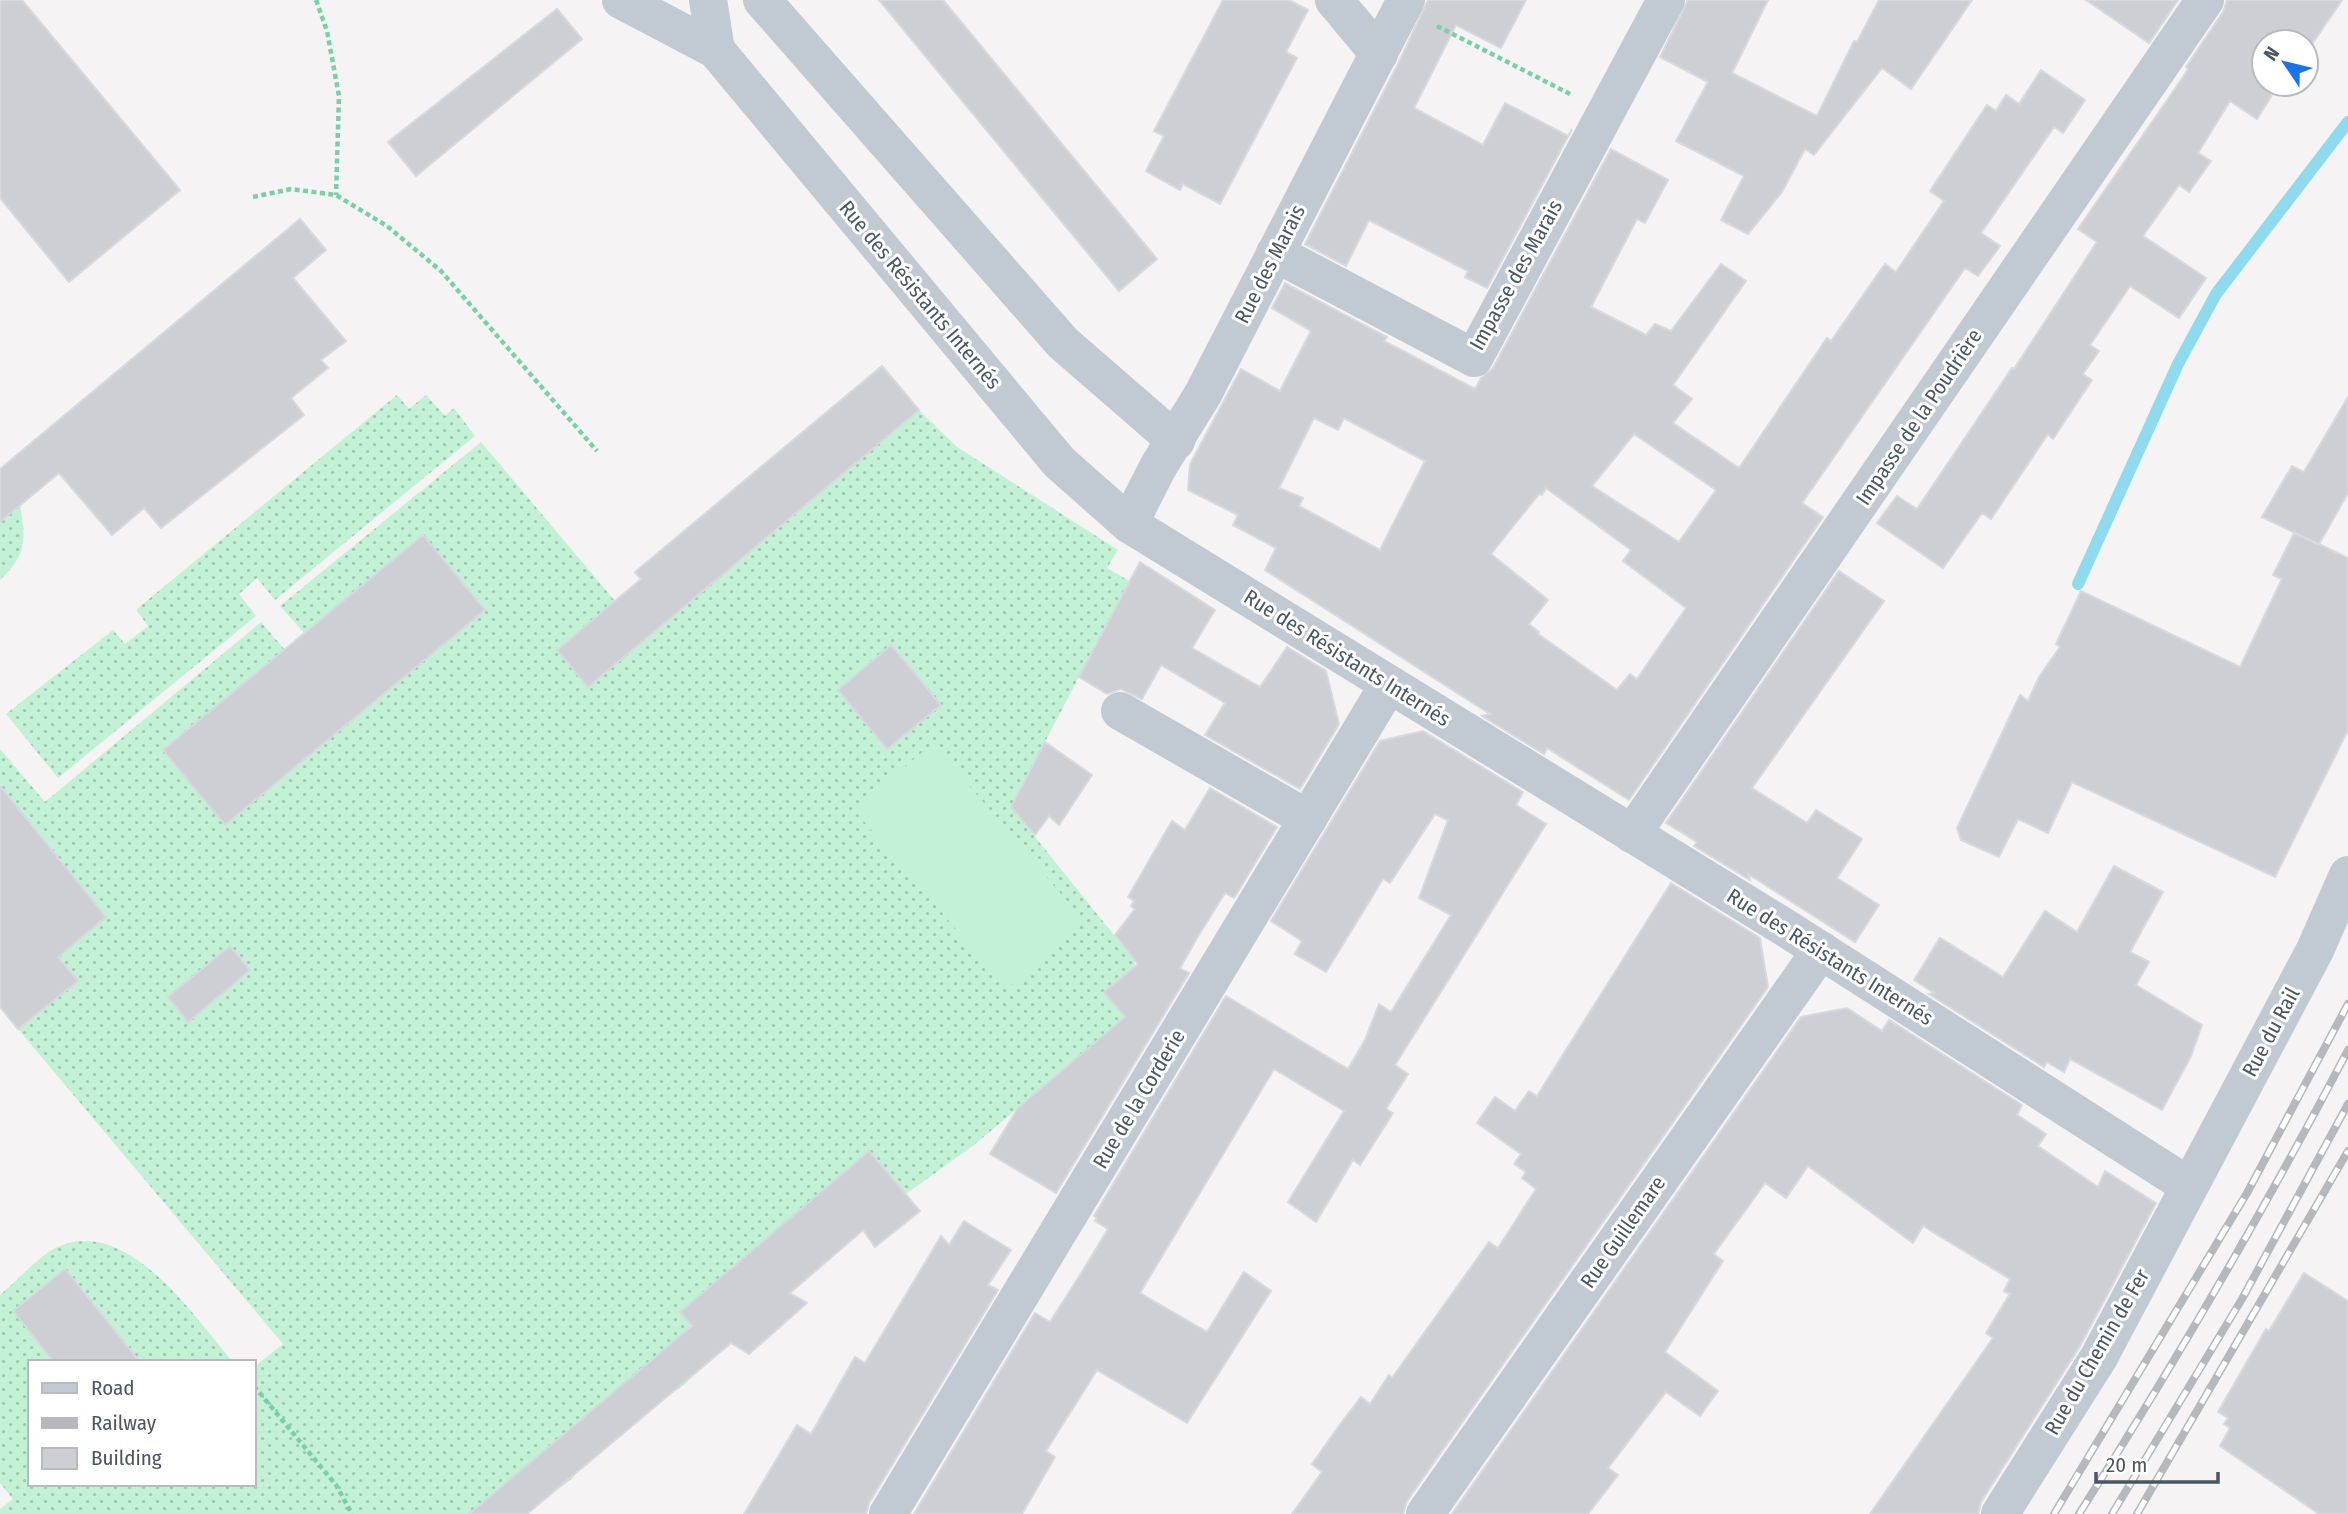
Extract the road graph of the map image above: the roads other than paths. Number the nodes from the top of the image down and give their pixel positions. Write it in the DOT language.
graph roads {
  1 [pos="621,0"];
  2 [pos="708,0"];
  3 [pos="762,0"];
  4 [pos="1334,0"];
  5 [pos="1666,0"];
  6 [pos="2205,0"];
  7 [pos="1404,4"];
  8 [pos="716,50"];
  9 [pos="1379,54"];
  10 [pos="1275,254"];
  11 [pos="1176,441"];
  12 [pos="1129,524"];
  13 [pos="1389,684"];
  14 [pos="1120,711"];
  15 [pos="1308,818"];
  16 [pos="1633,834"];
  17 [pos="2348,875"];
  18 [pos="1821,950"];
  19 [pos="2189,1186"];
  20 [pos="888,1514"];
  21 [pos="1425,1514"];
  22 [pos="2000,1514"];
  1 -- 8 [label="street, Rue des Résistants Internés"];
  2 -- 8 [label="street"];
  3 -- 11 [label="street"];
  4 -- 9 [label="street"];
  5 -- 10 [label="street, Impasse des Marais"];
  6 -- 16 [label="street, Impasse de la Poudrière"];
  7 -- 9 [label="street, Rue des Marais"];
  8 -- 12 [label="street, Rue des Résistants Internés"];
  9 -- 10 [label="street, Rue des Marais"];
  10 -- 11 [label="street, Rue des Marais"];
  11 -- 12 [label="street, Rue des Marais"];
  12 -- 13 [label="street, Rue des Résistants Internés"];
  13 -- 15 [label="street, Rue de la Corderie"];
  13 -- 16 [label="street, Rue des Résistants Internés"];
  14 -- 15 [label="street"];
  15 -- 20 [label="street, Rue de la Corderie"];
  16 -- 18 [label="street, Rue des Résistants Internés"];
  17 -- 19 [label="street, Rue du Rail"];
  18 -- 19 [label="street, Rue des Résistants Internés"];
  18 -- 21 [label="street, Rue Guillemare"];
  19 -- 22 [label="street, Rue du Chemin de Fer"];
}
